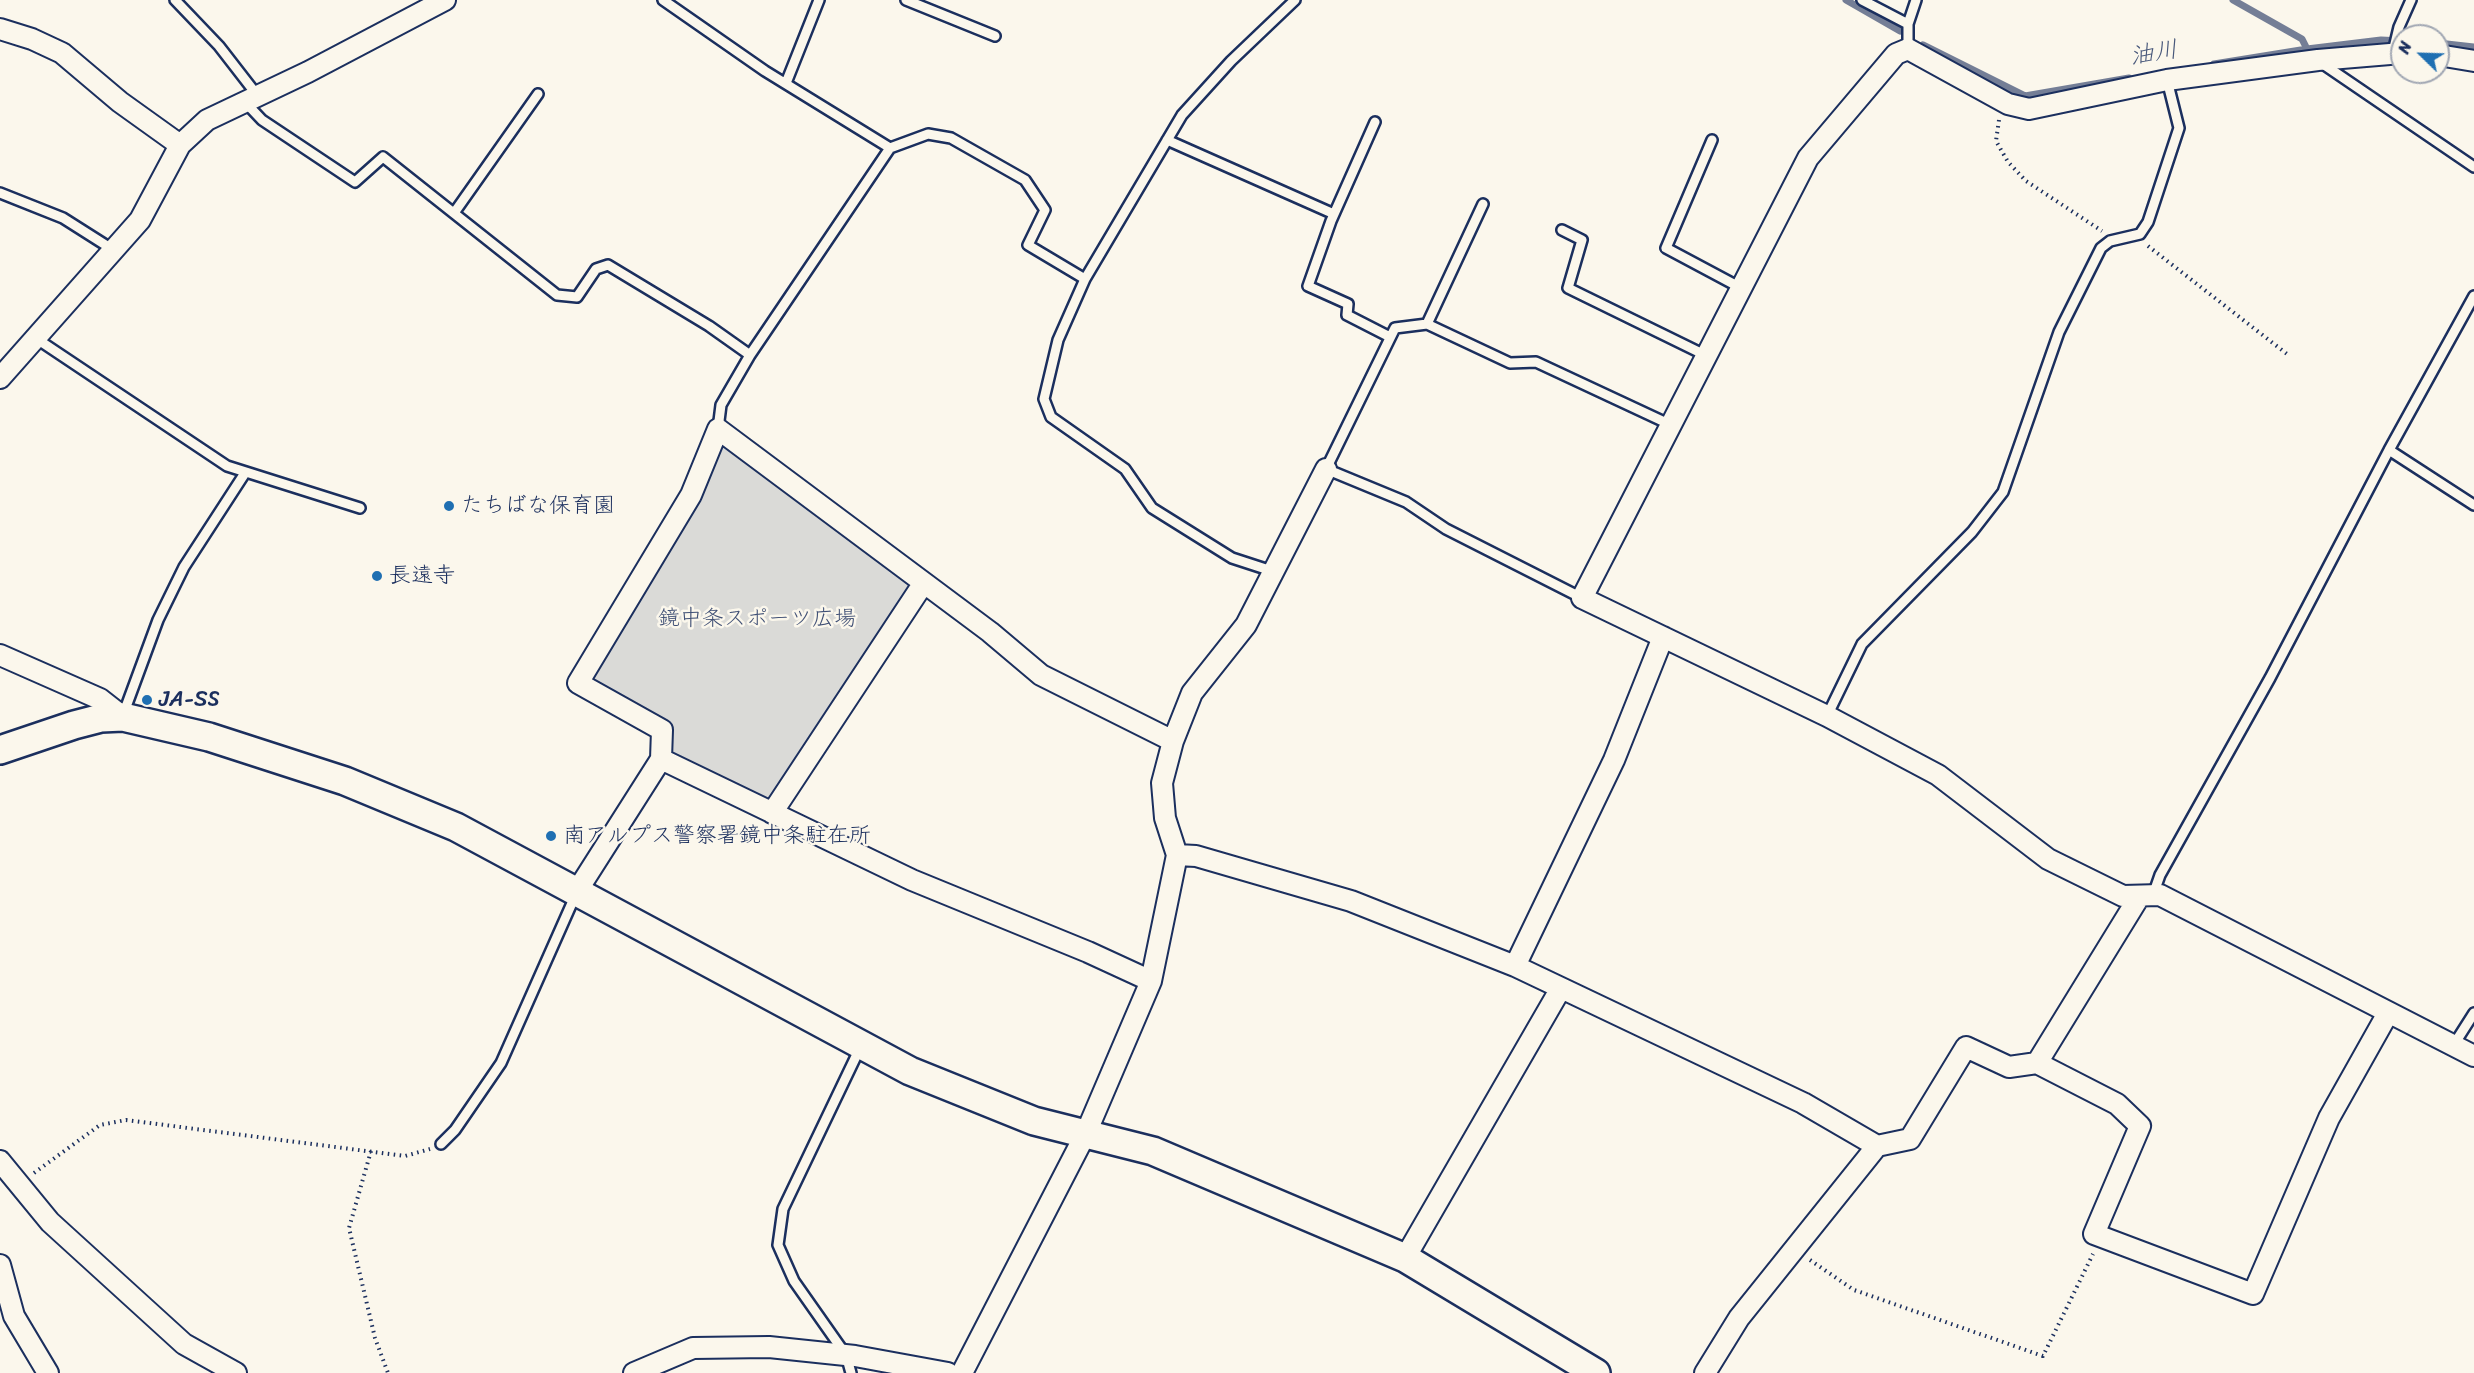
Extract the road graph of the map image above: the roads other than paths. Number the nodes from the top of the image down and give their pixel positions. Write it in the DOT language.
graph roads {
  1 [pos="175,0"];
  2 [pos="445,0"];
  3 [pos="663,0"];
  4 [pos="819,0"];
  5 [pos="906,0"];
  6 [pos="1295,0"];
  7 [pos="1862,0"];
  8 [pos="1916,0"];
  9 [pos="2410,0"];
  10 [pos="1908,24"];
  11 [pos="2401,24"];
  12 [pos="0,29"];
  13 [pos="994,36"];
  14 [pos="1908,49"];
  15 [pos="2390,51"];
  16 [pos="2450,58"];
  17 [pos="2318,60"];
  18 [pos="2474,61"];
  19 [pos="2167,80"];
  20 [pos="786,83"];
  21 [pos="538,94"];
  22 [pos="251,98"];
  23 [pos="1375,122"];
  24 [pos="1167,140"];
  25 [pos="1712,140"];
  26 [pos="180,144"];
  27 [pos="890,148"];
  28 [pos="2474,167"];
  29 [pos="0,194"];
  30 [pos="1483,204"];
  31 [pos="454,213"];
  32 [pos="1334,214"];
  33 [pos="1562,230"];
  34 [pos="115,251"];
  35 [pos="1085,279"];
  36 [pos="1742,288"];
  37 [pos="2474,296"];
  38 [pos="1427,324"];
  39 [pos="1390,337"];
  40 [pos="38,339"];
  41 [pos="750,355"];
  42 [pos="1707,356"];
  43 [pos="0,378"];
  44 [pos="1671,425"];
  45 [pos="718,429"];
  46 [pos="2389,450"];
  47 [pos="1326,470"];
  48 [pos="245,473"];
  49 [pos="2474,505"];
  50 [pos="360,508"];
  51 [pos="1275,572"];
  52 [pos="923,584"];
  53 [pos="1582,598"];
  54 [pos="1663,637"];
  55 [pos="0,655"];
  56 [pos="1827,716"];
  57 [pos="123,717"];
  58 [pos="1173,741"];
  59 [pos="0,750"];
  60 [pos="661,759"];
  61 [pos="772,813"];
  62 [pos="1177,855"];
  63 [pos="577,891"];
  64 [pos="2146,896"];
  65 [pos="1515,966"];
  66 [pos="1151,981"];
  67 [pos="1561,988"];
  68 [pos="2388,1013"];
  69 [pos="2474,1013"];
  70 [pos="862,1045"];
  71 [pos="2453,1046"];
  72 [pos="2474,1056"];
  73 [pos="2037,1063"];
  74 [pos="1086,1133"];
  75 [pos="441,1144"];
  76 [pos="1877,1146"];
  77 [pos="0,1161"];
  78 [pos="1405,1258"];
  79 [pos="0,1265"];
  80 [pos="848,1364"];
  81 [pos="1567,1365"];
  82 [pos="48,1373"];
  83 [pos="236,1373"];
  84 [pos="634,1373"];
  85 [pos="948,1373"];
  86 [pos="962,1373"];
  87 [pos="1596,1373"];
  88 [pos="1705,1373"];
  1 -- 22 [label="lane"];
  2 -- 22 [label="street"];
  3 -- 20 [label="lane"];
  4 -- 20 [label="lane"];
  5 -- 13 [label="lane"];
  6 -- 24 [label="lane"];
  7 -- 10 [label="lane"];
  8 -- 10 [label="lane"];
  9 -- 11 [label="lane"];
  10 -- 14 [label="lane"];
  12 -- 26 [label="street"];
  14 -- 19 [label="street"];
  14 -- 36 [label="street"];
  15 -- 17 [label="street"];
  16 -- 18 [label="street"];
  17 -- 19 [label="street"];
  17 -- 28 [label="lane"];
  19 -- 56 [label="lane"];
  20 -- 27 [label="lane"];
  21 -- 31 [label="lane"];
  22 -- 26 [label="street"];
  22 -- 31 [label="lane"];
  23 -- 32 [label="lane"];
  24 -- 32 [label="lane"];
  24 -- 35 [label="lane"];
  25 -- 36 [label="lane"];
  26 -- 34 [label="street"];
  27 -- 35 [label="lane"];
  27 -- 41 [label="lane"];
  29 -- 34 [label="lane"];
  30 -- 38 [label="lane"];
  31 -- 41 [label="lane"];
  32 -- 39 [label="lane"];
  33 -- 42 [label="lane"];
  34 -- 40 [label="street"];
  35 -- 51 [label="lane"];
  36 -- 42 [label="street"];
  37 -- 46 [label="lane"];
  38 -- 39 [label="lane"];
  38 -- 44 [label="lane"];
  39 -- 47 [label="lane"];
  40 -- 43 [label="street"];
  40 -- 48 [label="lane"];
  41 -- 45 [label="lane"];
  42 -- 44 [label="street"];
  44 -- 53 [label="street"];
  45 -- 52 [label="street"];
  45 -- 60 [label="street"];
  46 -- 49 [label="lane"];
  46 -- 64 [label="lane"];
  47 -- 51 [label="street"];
  47 -- 53 [label="lane"];
  48 -- 50 [label="lane"];
  48 -- 57 [label="lane"];
  51 -- 58 [label="street"];
  52 -- 58 [label="street"];
  52 -- 61 [label="street"];
  53 -- 54 [label="street"];
  54 -- 56 [label="street"];
  54 -- 65 [label="street"];
  55 -- 57 [label="street"];
  56 -- 64 [label="street"];
  57 -- 59 [label="street"];
  57 -- 63 [label="street"];
  58 -- 62 [label="street"];
  60 -- 61 [label="street"];
  60 -- 63 [label="street"];
  61 -- 66 [label="street"];
  62 -- 65 [label="street"];
  62 -- 66 [label="street"];
  63 -- 70 [label="street"];
  63 -- 75 [label="lane"];
  64 -- 68 [label="street"];
  64 -- 73 [label="street"];
  65 -- 67 [label="street"];
  66 -- 74 [label="street"];
  67 -- 76 [label="street"];
  67 -- 78 [label="street"];
  68 -- 71 [label="street"];
  68 -- 73 [label="street"];
  69 -- 71 [label="lane"];
  70 -- 74 [label="street"];
  70 -- 80 [label="lane"];
  71 -- 72 [label="street"];
  73 -- 76 [label="street"];
  74 -- 78 [label="street"];
  74 -- 86 [label="street"];
  76 -- 88 [label="street"];
  77 -- 83 [label="street"];
  78 -- 81 [label="street"];
  79 -- 82 [label="street"];
  80 -- 84 [label="street"];
  80 -- 85 [label="street"];
  81 -- 87 [label="street"];
}
